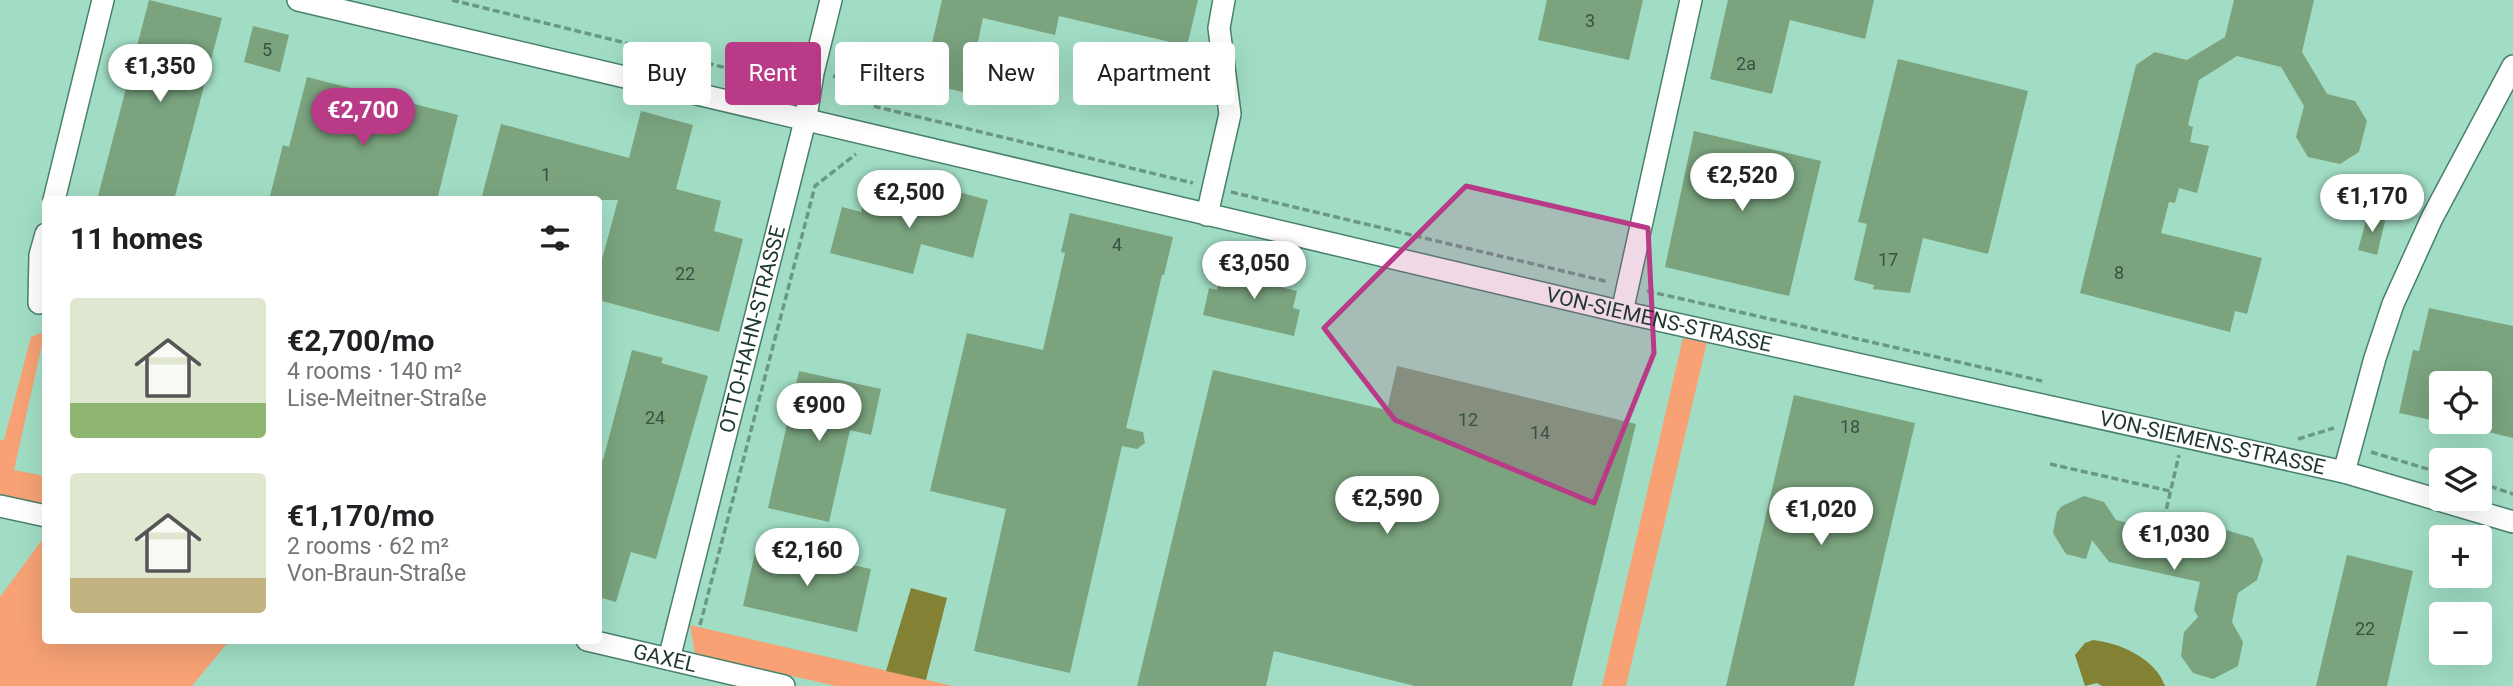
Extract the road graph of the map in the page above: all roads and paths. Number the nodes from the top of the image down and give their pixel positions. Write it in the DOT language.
graph roads {
  1 [pos="103,0"];
  2 [pos="298,0"];
  3 [pos="452,0"];
  4 [pos="831,0"];
  5 [pos="1224,0"];
  6 [pos="1691,0"];
  7 [pos="2513,66"];
  8 [pos="725,68"];
  9 [pos="873,106"];
  10 [pos="806,117"];
  11 [pos="868,132"];
  12 [pos="55,196"];
  13 [pos="1208,215"];
  14 [pos="42,249"];
  15 [pos="39,303"];
  16 [pos="1622,312"];
  17 [pos="2183,436"];
  18 [pos="2050,464"];
  19 [pos="2344,472"];
  20 [pos="2492,488"];
  21 [pos="2171,491"];
  22 [pos="2513,494"];
  23 [pos="0,506"];
  24 [pos="42,515"];
  25 [pos="2164,519"];
  26 [pos="2513,522"];
  27 [pos="675,638"];
  28 [pos="602,643"];
  29 [pos="669,659"];
  30 [pos="784,686"];
  1 -- 12 [label="street"];
  2 -- 10 [label="street, VON-SIEMENS-STRASSE"];
  3 -- 8 [label="path"];
  4 -- 10 [label="street, OTTO-HAHN-STRASSE"];
  5 -- 13 [label="street"];
  6 -- 16 [label="street"];
  7 -- 19 [label="street"];
  9 -- 11 [label="path"];
  10 -- 11 [label="street, VON-SIEMENS-STRASSE"];
  10 -- 27 [label="street, OTTO-HAHN-STRASSE"];
  11 -- 13 [label="street, VON-SIEMENS-STRASSE"];
  11 -- 27 [label="path"];
  13 -- 16 [label="street, VON-SIEMENS-STRASSE"];
  14 -- 15 [label="street"];
  16 -- 17 [label="street, VON-SIEMENS-STRASSE"];
  17 -- 19 [label="street, VON-SIEMENS-STRASSE"];
  17 -- 21 [label="path"];
  18 -- 21 [label="path"];
  19 -- 26 [label="street, VON-SIEMENS-STRASSE"];
  20 -- 22 [label="path"];
  21 -- 25 [label="path"];
  23 -- 24 [label="street"];
  27 -- 29 [label="street, OTTO-HAHN-STRASSE"];
  28 -- 29 [label="street, GAXEL"];
  29 -- 30 [label="street, GAXEL"];
}
